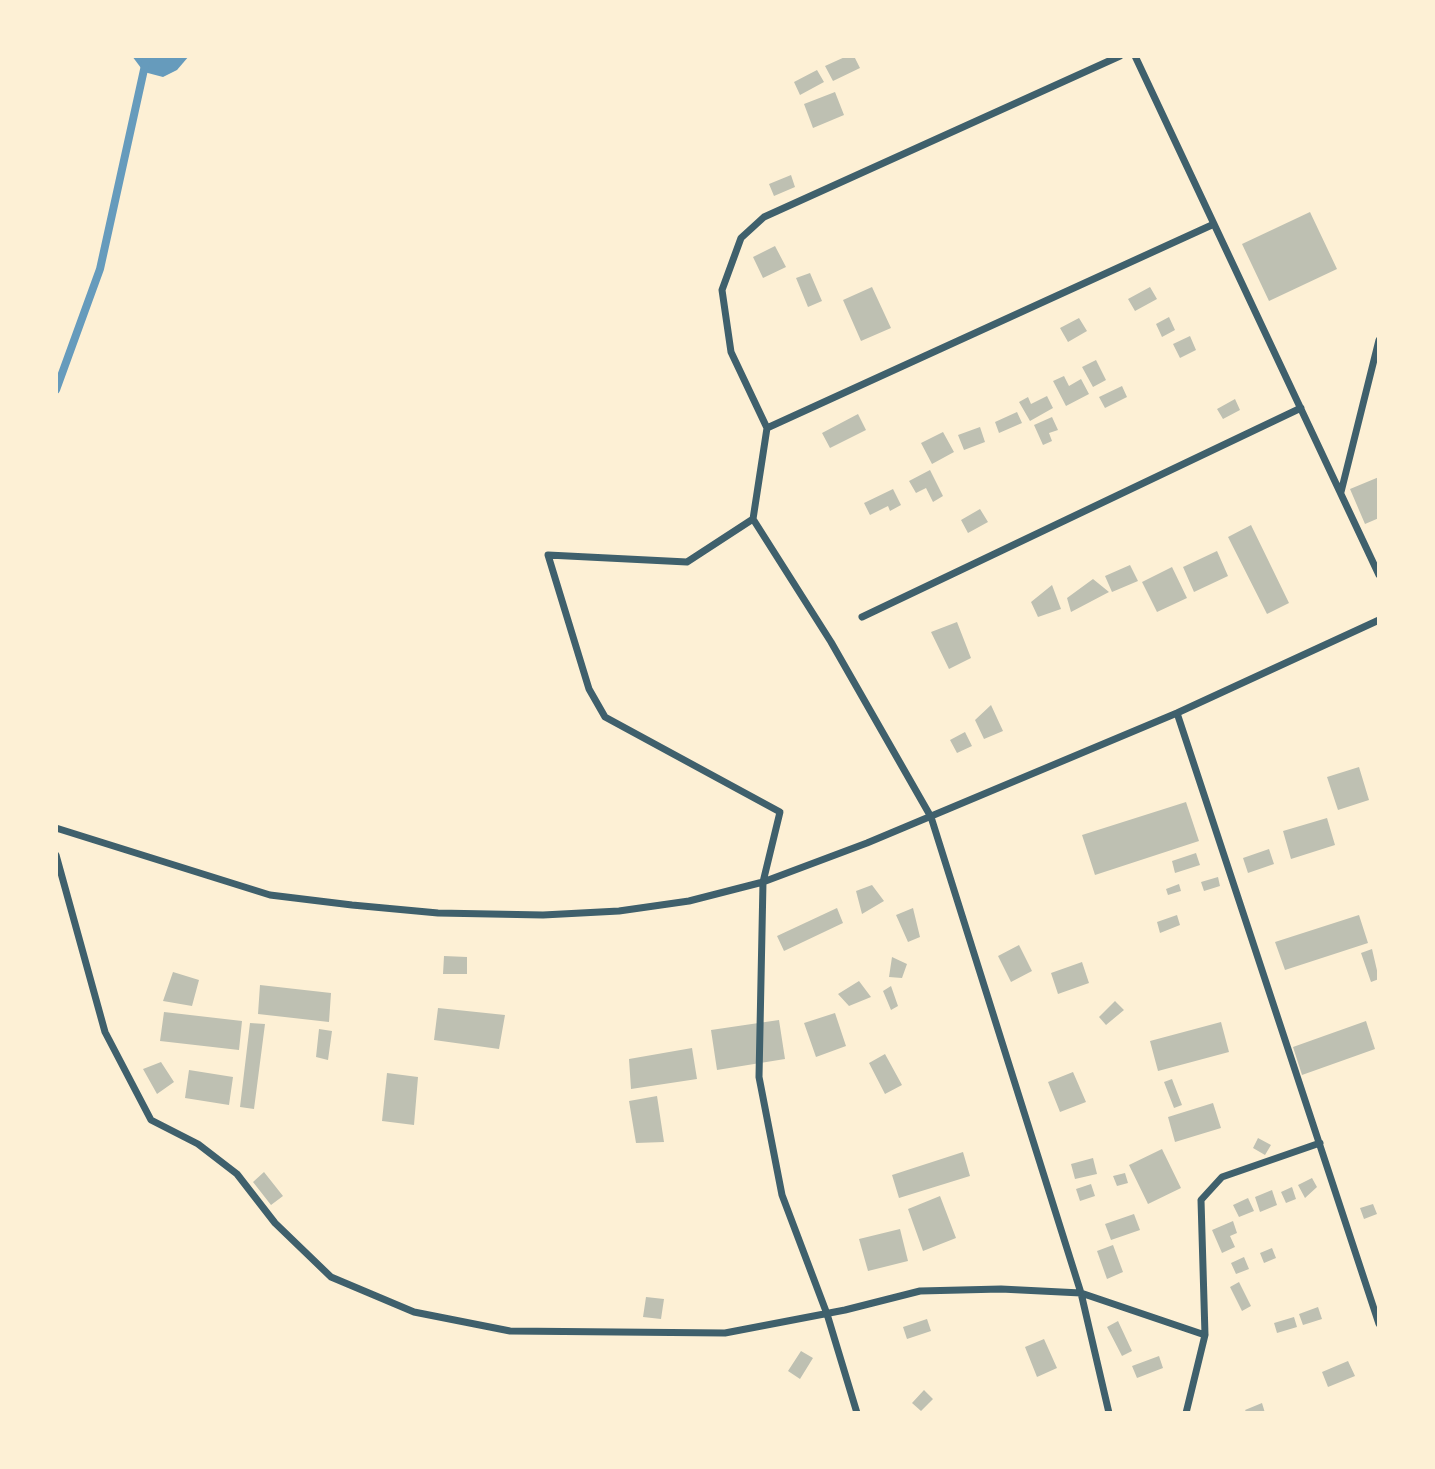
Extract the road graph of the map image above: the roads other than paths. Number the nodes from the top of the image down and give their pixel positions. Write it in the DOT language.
graph roads {
  1 [pos="1119,56"];
  2 [pos="1135,56"];
  3 [pos="1214,223"];
  4 [pos="1379,340"];
  5 [pos="1301,408"];
  6 [pos="767,428"];
  7 [pos="1340,493"];
  8 [pos="753,519"];
  9 [pos="1379,575"];
  10 [pos="862,617"];
  11 [pos="1379,620"];
  12 [pos="1177,713"];
  13 [pos="931,817"];
  14 [pos="56,828"];
  15 [pos="56,855"];
  16 [pos="763,882"];
  17 [pos="1320,1143"];
  18 [pos="1081,1293"];
  19 [pos="827,1314"];
  20 [pos="1378,1315"];
  21 [pos="1379,1324"];
  22 [pos="1205,1335"];
  23 [pos="857,1413"];
  24 [pos="1109,1413"];
  25 [pos="1186,1413"];
  1 -- 6 [label="street"];
  2 -- 3 [label="street"];
  3 -- 5 [label="street"];
  3 -- 6 [label="street"];
  4 -- 7 [label="street"];
  5 -- 7 [label="street"];
  5 -- 10 [label="street"];
  6 -- 8 [label="street"];
  7 -- 9 [label="street"];
  8 -- 13 [label="street"];
  8 -- 16 [label="street"];
  11 -- 12 [label="street"];
  12 -- 13 [label="street"];
  12 -- 17 [label="street"];
  13 -- 16 [label="street"];
  13 -- 18 [label="street"];
  14 -- 16 [label="street"];
  15 -- 19 [label="street"];
  16 -- 19 [label="street"];
  17 -- 20 [label="street"];
  17 -- 22 [label="street"];
  18 -- 19 [label="street"];
  18 -- 22 [label="street"];
  18 -- 24 [label="street"];
  19 -- 23 [label="street"];
  20 -- 21 [label="street"];
  22 -- 25 [label="street"];
}
